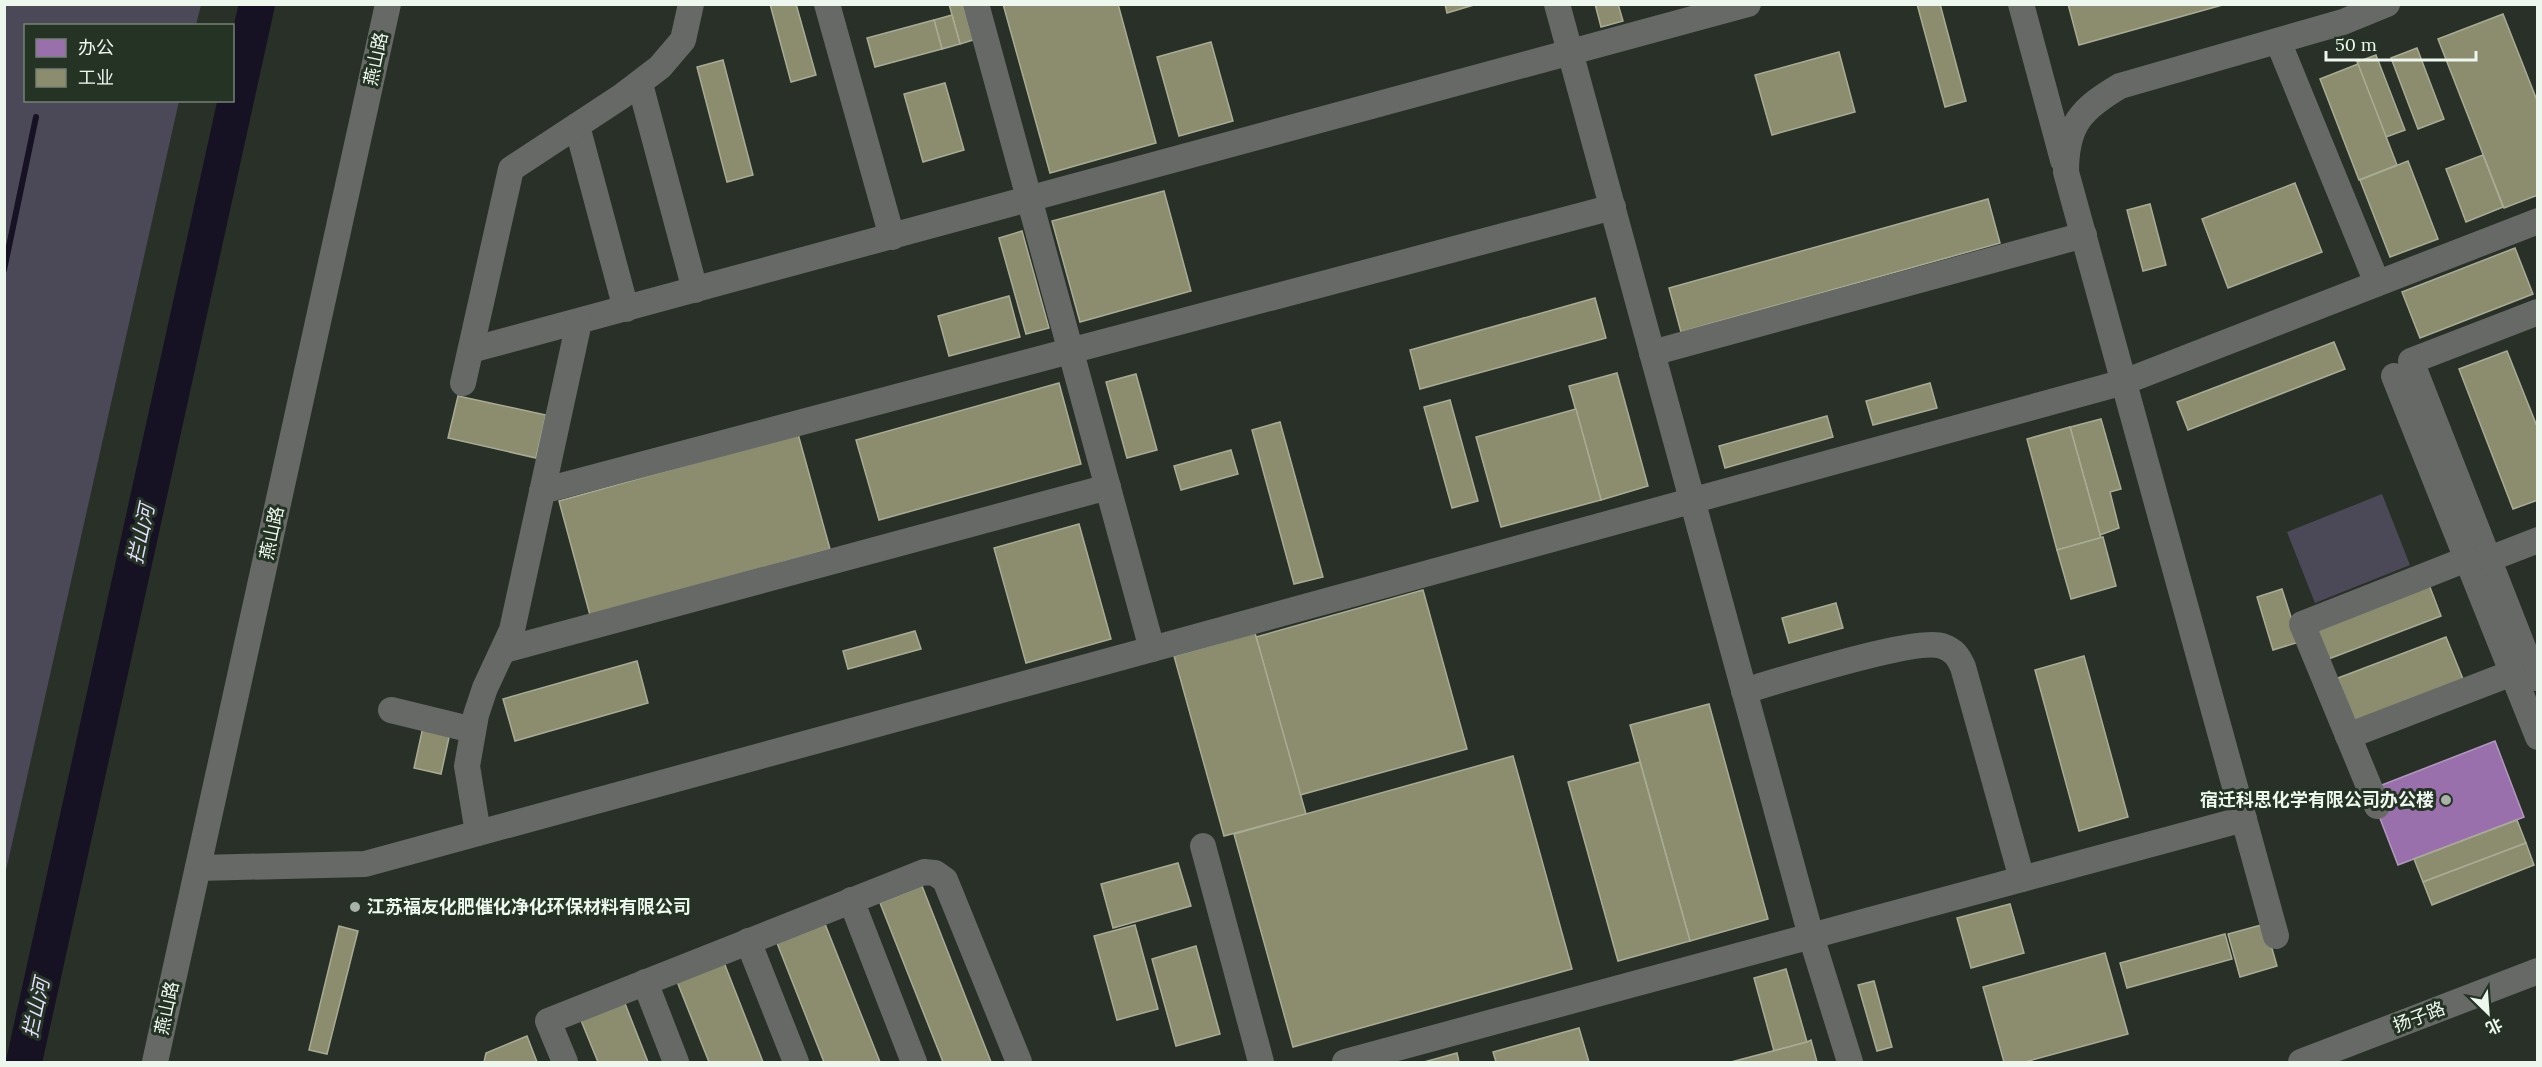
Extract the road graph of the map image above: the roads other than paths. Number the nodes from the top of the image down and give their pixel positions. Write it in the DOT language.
graph roads {
  1 [pos="388,4"];
  2 [pos="692,4"];
  3 [pos="827,4"];
  4 [pos="976,4"];
  5 [pos="1557,4"];
  6 [pos="1748,4"];
  7 [pos="2021,4"];
  8 [pos="2386,4"];
  9 [pos="2278,40"];
  10 [pos="1571,53"];
  11 [pos="640,84"];
  12 [pos="577,126"];
  13 [pos="2066,172"];
  14 [pos="1029,199"];
  15 [pos="1612,207"];
  16 [pos="2538,221"];
  17 [pos="2084,235"];
  18 [pos="892,237"];
  19 [pos="2377,283"];
  20 [pos="695,290"];
  21 [pos="626,309"];
  22 [pos="2536,316"];
  23 [pos="579,322"];
  24 [pos="471,350"];
  25 [pos="1071,351"];
  26 [pos="1652,353"];
  27 [pos="2394,376"];
  28 [pos="2124,382"];
  29 [pos="463,383"];
  30 [pos="1108,487"];
  31 [pos="542,491"];
  32 [pos="1692,500"];
  33 [pos="2538,540"];
  34 [pos="2478,559"];
  35 [pos="1152,649"];
  36 [pos="504,650"];
  37 [pos="2512,673"];
  38 [pos="2538,677"];
  39 [pos="1744,691"];
  40 [pos="391,710"];
  41 [pos="473,730"];
  42 [pos="2348,736"];
  43 [pos="2538,737"];
  44 [pos="2377,806"];
  45 [pos="2244,819"];
  46 [pos="478,833"];
  47 [pos="1203,846"];
  48 [pos="198,868"];
  49 [pos="2022,879"];
  50 [pos="850,900"];
  51 [pos="1811,936"];
  52 [pos="2276,936"];
  53 [pos="748,941"];
  54 [pos="2538,971"];
  55 [pos="645,982"];
  56 [pos="2309,1061"];
  57 [pos="155,1062"];
  58 [pos="565,1062"];
  59 [pos="676,1062"];
  60 [pos="796,1062"];
  61 [pos="914,1062"];
  62 [pos="1019,1062"];
  63 [pos="1261,1062"];
  64 [pos="1345,1062"];
  65 [pos="1850,1062"];
  1 -- 48 [label="street, 燕山路"];
  2 -- 11 [label="street"];
  3 -- 18 [label="street"];
  4 -- 14 [label="street"];
  5 -- 10 [label="street"];
  6 -- 10 [label="street"];
  7 -- 13 [label="street"];
  8 -- 9 [label="street"];
  9 -- 13 [label="street"];
  9 -- 19 [label="street"];
  10 -- 14 [label="street"];
  10 -- 15 [label="street"];
  11 -- 12 [label="street"];
  11 -- 20 [label="street"];
  12 -- 21 [label="street"];
  12 -- 24 [label="street"];
  13 -- 17 [label="street"];
  14 -- 18 [label="street"];
  14 -- 25 [label="street"];
  15 -- 25 [label="street"];
  15 -- 26 [label="street"];
  16 -- 19 [label="street"];
  17 -- 26 [label="street"];
  17 -- 28 [label="street"];
  18 -- 20 [label="street"];
  19 -- 28 [label="street"];
  20 -- 21 [label="street"];
  21 -- 23 [label="street"];
  22 -- 34 [label="street"];
  23 -- 24 [label="street"];
  23 -- 31 [label="street"];
  24 -- 29 [label="street"];
  25 -- 30 [label="street"];
  25 -- 31 [label="street"];
  26 -- 32 [label="street"];
  27 -- 34 [label="street"];
  28 -- 32 [label="street"];
  28 -- 45 [label="street"];
  30 -- 35 [label="street"];
  30 -- 36 [label="street"];
  31 -- 36 [label="street"];
  32 -- 35 [label="street"];
  32 -- 39 [label="street"];
  33 -- 34 [label="street"];
  34 -- 37 [label="street"];
  34 -- 38 [label="street"];
  34 -- 42 [label="street"];
  35 -- 46 [label="street"];
  36 -- 41 [label="street"];
  37 -- 42 [label="street"];
  37 -- 43 [label="street"];
  39 -- 49 [label="street"];
  39 -- 51 [label="street"];
  40 -- 41 [label="street"];
  41 -- 46 [label="street"];
  42 -- 44 [label="street"];
  45 -- 49 [label="street"];
  45 -- 52 [label="street"];
  46 -- 48 [label="street"];
  47 -- 63 [label="street"];
  48 -- 57 [label="street, 燕山路"];
  49 -- 51 [label="street"];
  50 -- 53 [label="street"];
  50 -- 61 [label="street"];
  50 -- 62 [label="street"];
  51 -- 64 [label="street"];
  51 -- 65 [label="street"];
  53 -- 55 [label="street"];
  53 -- 60 [label="street"];
  54 -- 56 [label="street, 扬子路"];
  55 -- 58 [label="street"];
  55 -- 59 [label="street"];
}
